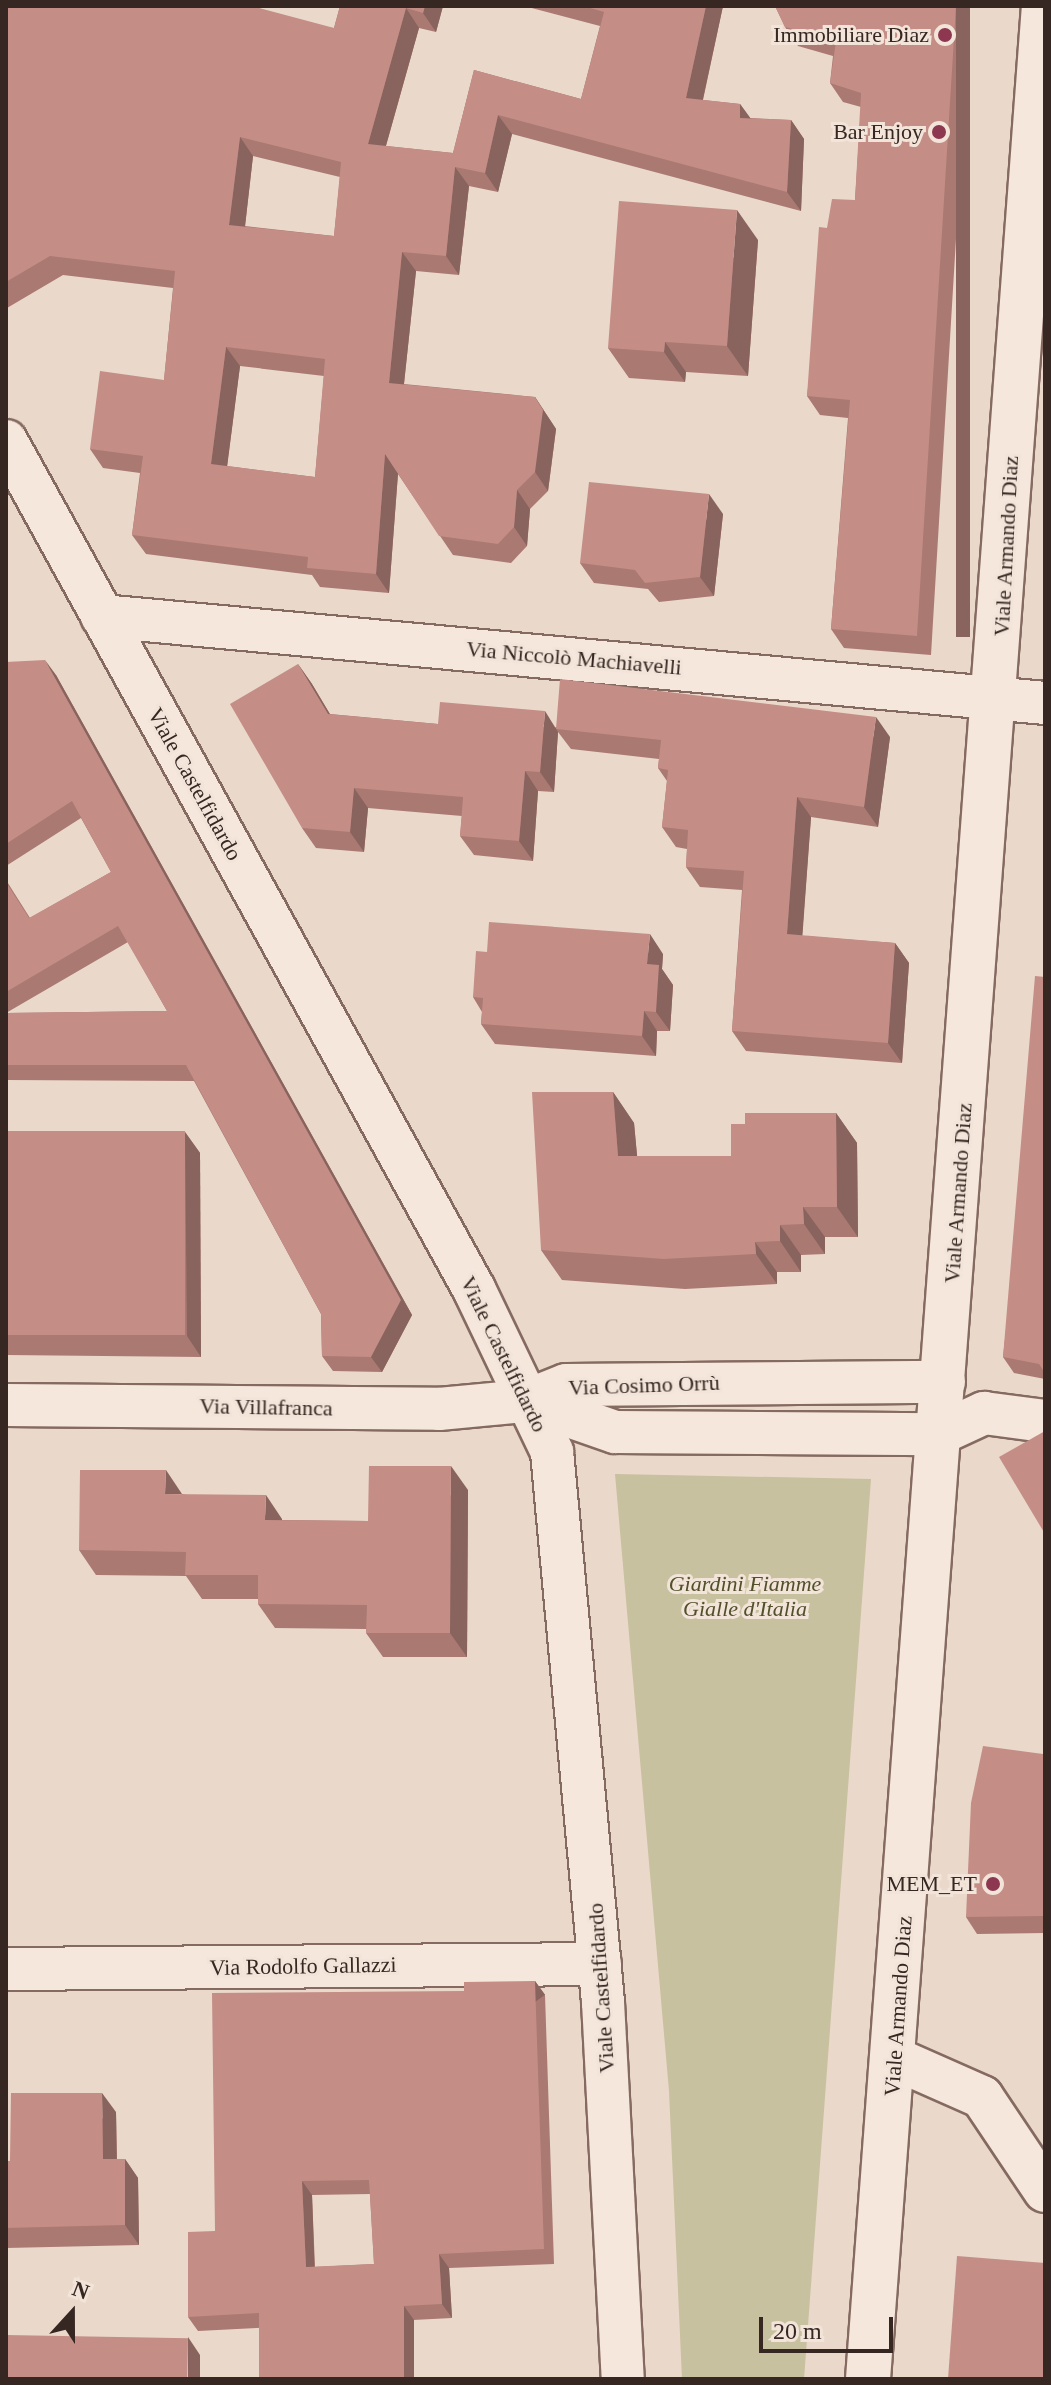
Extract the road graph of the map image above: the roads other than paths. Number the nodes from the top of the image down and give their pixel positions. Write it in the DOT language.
graph roads {
  1 [pos="1044,6"];
  2 [pos="6,441"];
  3 [pos="102,616"];
  4 [pos="996,698"];
  5 [pos="1045,703"];
  6 [pos="944,1382"];
  7 [pos="526,1401"];
  8 [pos="6,1405"];
  9 [pos="1045,1421"];
  10 [pos="939,1434"];
  11 [pos="600,1964"];
  12 [pos="6,1969"];
  13 [pos="896,2059"];
  14 [pos="1045,2191"];
  15 [pos="623,2379"];
  16 [pos="868,2379"];
  1 -- 4 [label="main road, Viale Armando Diaz"];
  2 -- 3 [label="street, Viale Castelfidardo"];
  3 -- 4 [label="street, Via Niccolò Machiavelli"];
  3 -- 7 [label="street, Viale Castelfidardo"];
  4 -- 5 [label="street, Via Niccolò Machiavelli"];
  4 -- 6 [label="main road, Viale Armando Diaz"];
  6 -- 7 [label="street, Via Cosimo Orrù"];
  6 -- 10 [label="main road, Viale Armando Diaz"];
  7 -- 8 [label="street, Via Villafranca"];
  7 -- 10 [label="street, Via Cosimo Orrù"];
  7 -- 11 [label="street, Viale Castelfidardo"];
  9 -- 10 [label="street"];
  10 -- 13 [label="main road, Viale Armando Diaz"];
  11 -- 12 [label="street, Via Rodolfo Gallazzi"];
  11 -- 15 [label="street, Viale Castelfidardo"];
  13 -- 14 [label="street"];
  13 -- 16 [label="main road, Viale Armando Diaz"];
}
